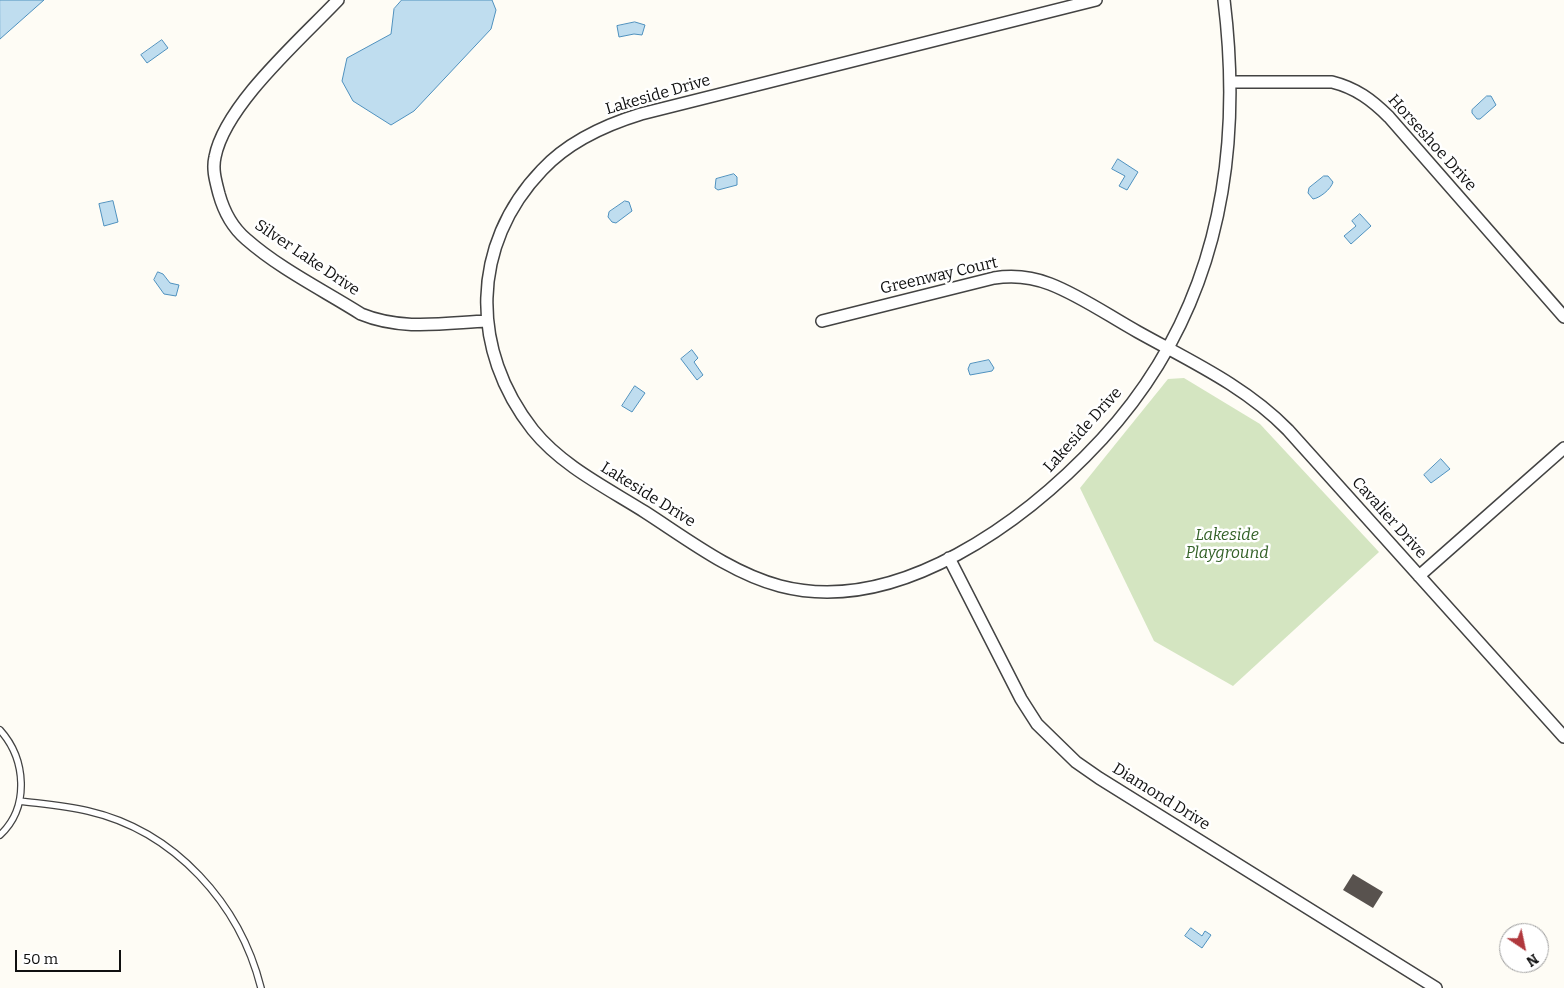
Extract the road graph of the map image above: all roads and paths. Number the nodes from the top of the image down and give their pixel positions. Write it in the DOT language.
graph roads {
  1 [pos="338,0"];
  2 [pos="1096,0"];
  3 [pos="1224,0"];
  4 [pos="1232,82"];
  5 [pos="1564,317"];
  6 [pos="487,320"];
  7 [pos="822,321"];
  8 [pos="1167,348"];
  9 [pos="1564,448"];
  10 [pos="949,558"];
  11 [pos="1420,576"];
  12 [pos="0,730"];
  13 [pos="1564,737"];
  14 [pos="20,801"];
  15 [pos="0,835"];
  16 [pos="262,988"];
  17 [pos="1436,988"];
  1 -- 6 [label="street, Silver Lake Drive"];
  2 -- 6 [label="street, Lakeside Drive"];
  3 -- 4 [label="street, Lakeside Drive"];
  4 -- 5 [label="street, Horseshoe Drive"];
  4 -- 8 [label="street, Lakeside Drive"];
  6 -- 10 [label="street, Lakeside Drive"];
  7 -- 8 [label="street, Greenway Court"];
  8 -- 10 [label="street, Lakeside Drive"];
  8 -- 11 [label="street, Cavalier Drive"];
  9 -- 11 [label="street"];
  10 -- 17 [label="street, Diamond Drive"];
  11 -- 13 [label="street, Cavalier Drive"];
  12 -- 14 [label="lane"];
  14 -- 15 [label="lane"];
  14 -- 16 [label="lane"];
}
